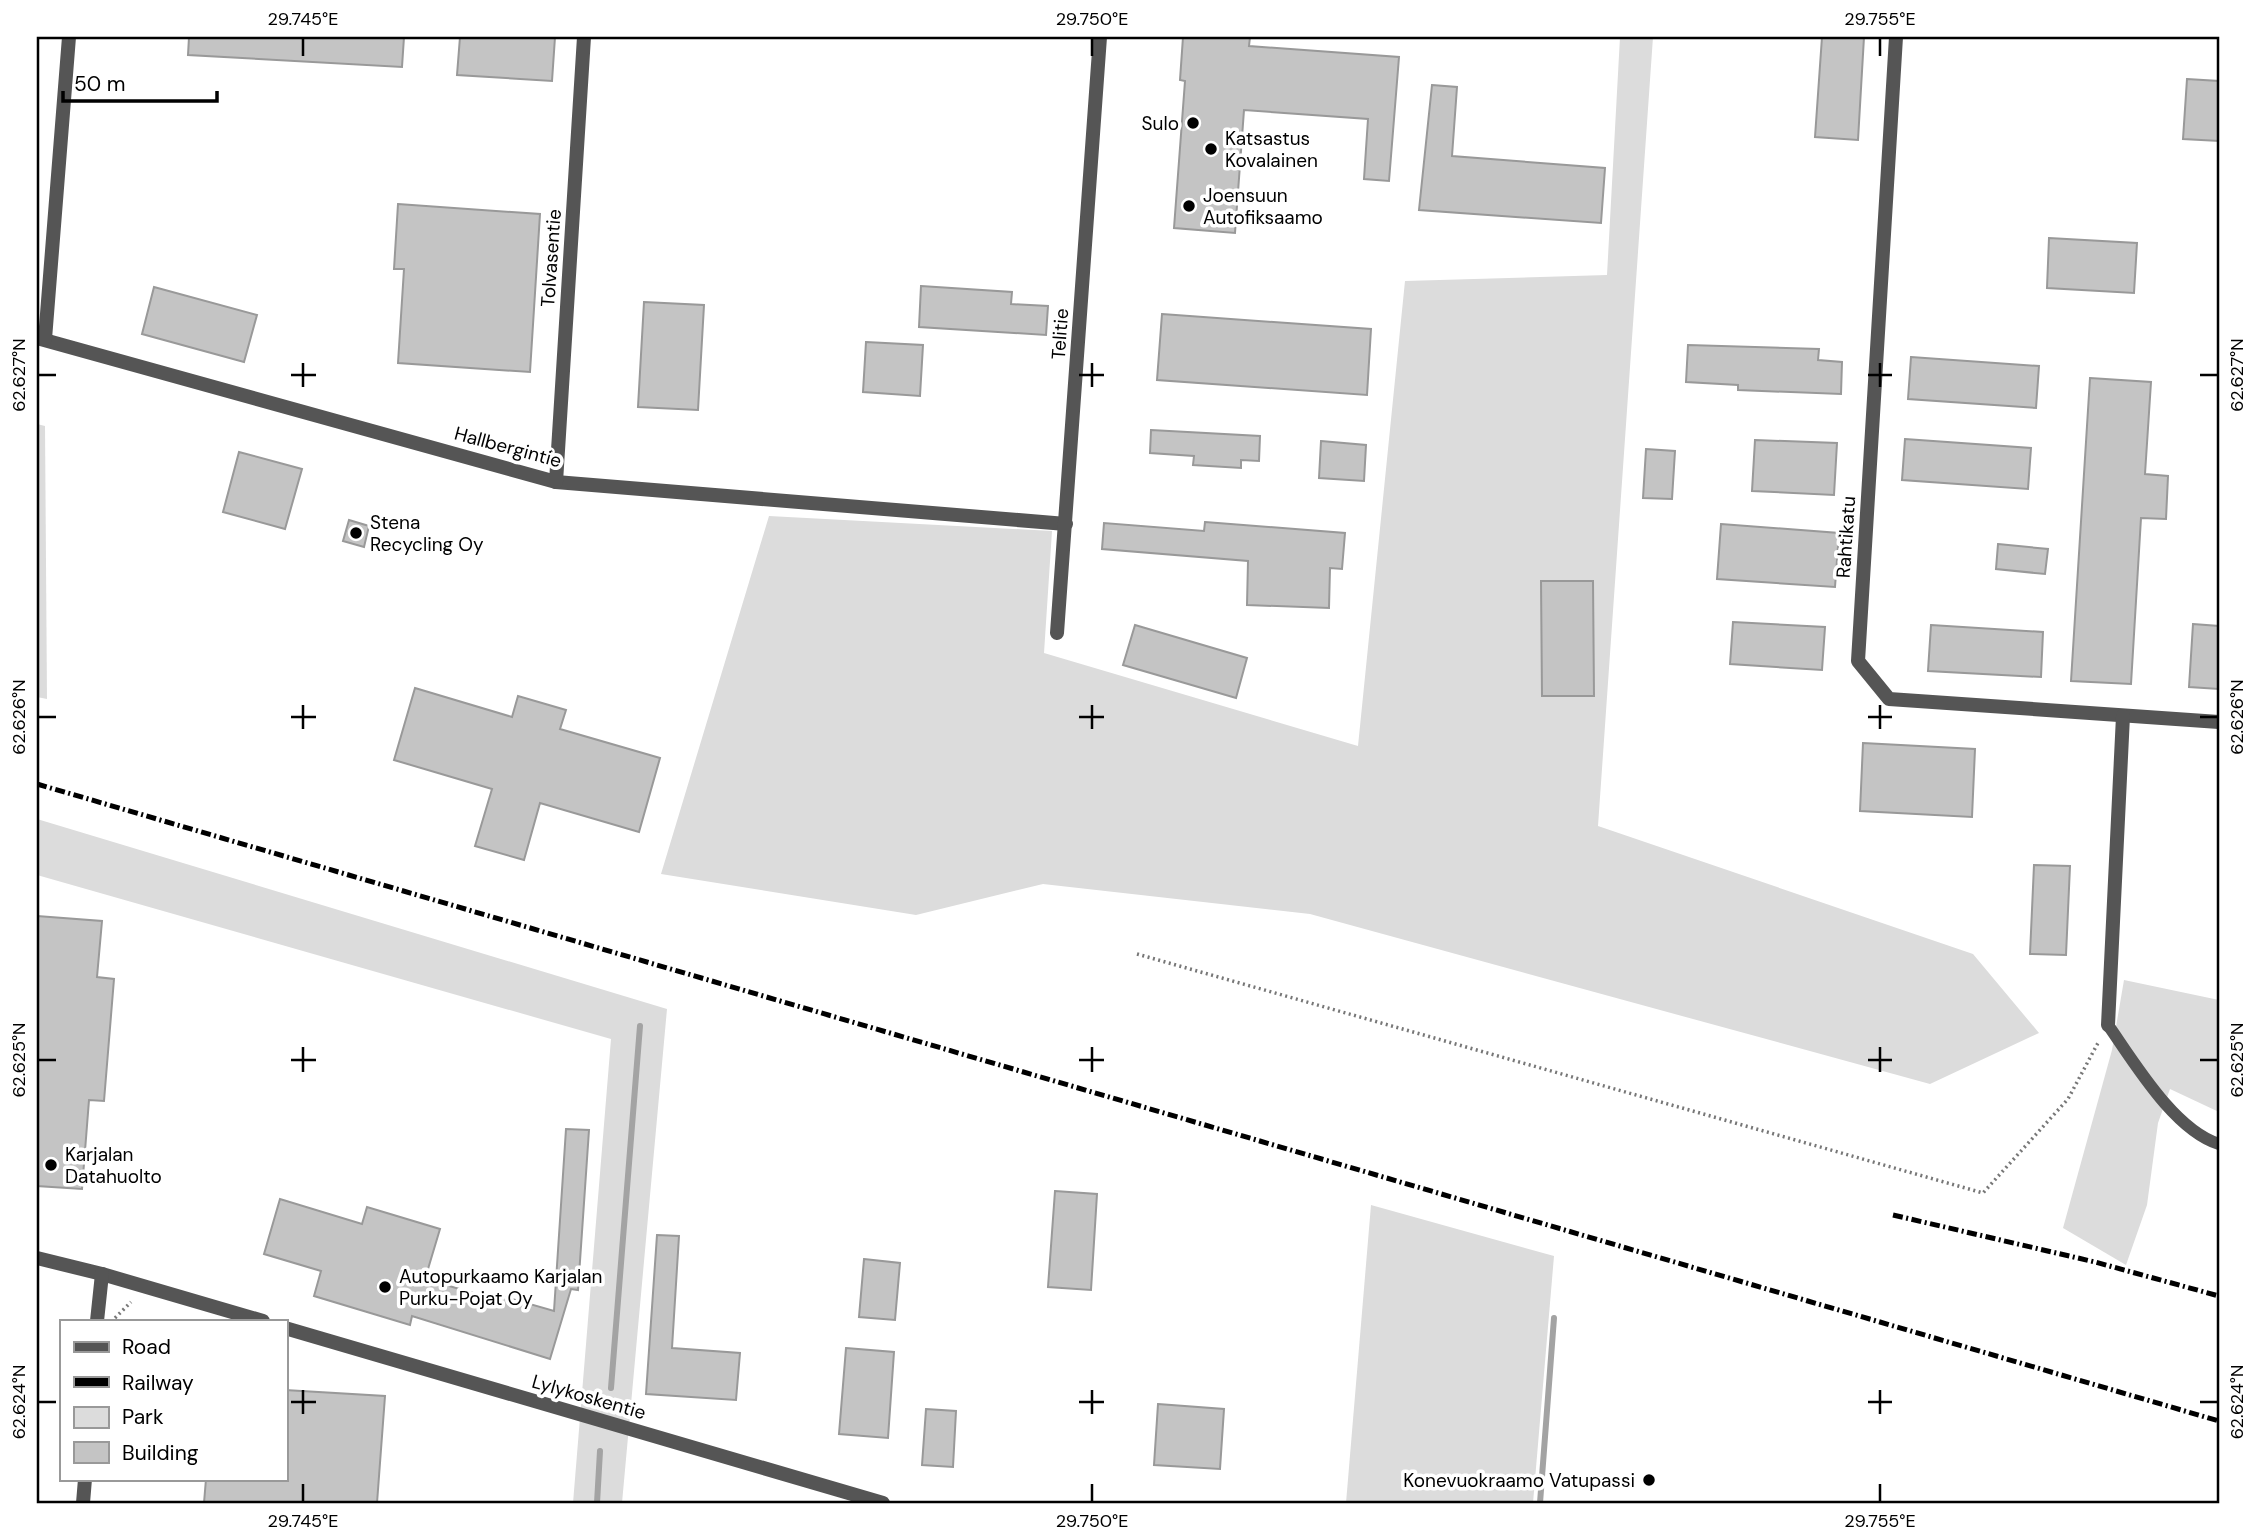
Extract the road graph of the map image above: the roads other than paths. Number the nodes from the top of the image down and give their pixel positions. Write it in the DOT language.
graph roads {
  1 [pos="69,37"];
  2 [pos="584,37"];
  3 [pos="1100,37"];
  4 [pos="1896,37"];
  5 [pos="41,338"];
  6 [pos="556,482"];
  7 [pos="1066,524"];
  8 [pos="1058,633"];
  9 [pos="2123,716"];
  10 [pos="2219,722"];
  11 [pos="2108,1025"];
  12 [pos="2219,1144"];
  13 [pos="37,1258"];
  14 [pos="102,1274"];
  15 [pos="97,1320"];
  16 [pos="260,1320"];
  17 [pos="287,1329"];
  18 [pos="85,1480"];
  19 [pos="83,1503"];
  20 [pos="883,1503"];
  1 -- 5 [label="street"];
  2 -- 6 [label="street, Tolvasentie"];
  3 -- 7 [label="street, Telitie"];
  4 -- 9 [label="street, Rahtikatu"];
  5 -- 6 [label="street, Hallbergintie"];
  6 -- 7 [label="street, Hallbergintie"];
  7 -- 8 [label="street, Telitie"];
  9 -- 10 [label="street, Rahtikatu"];
  9 -- 11 [label="street"];
  11 -- 12 [label="lane"];
  13 -- 14 [label="street"];
  14 -- 15 [label="street"];
  14 -- 16 [label="street"];
  17 -- 20 [label="street, Lylykoskentie"];
  18 -- 19 [label="street"];
}
